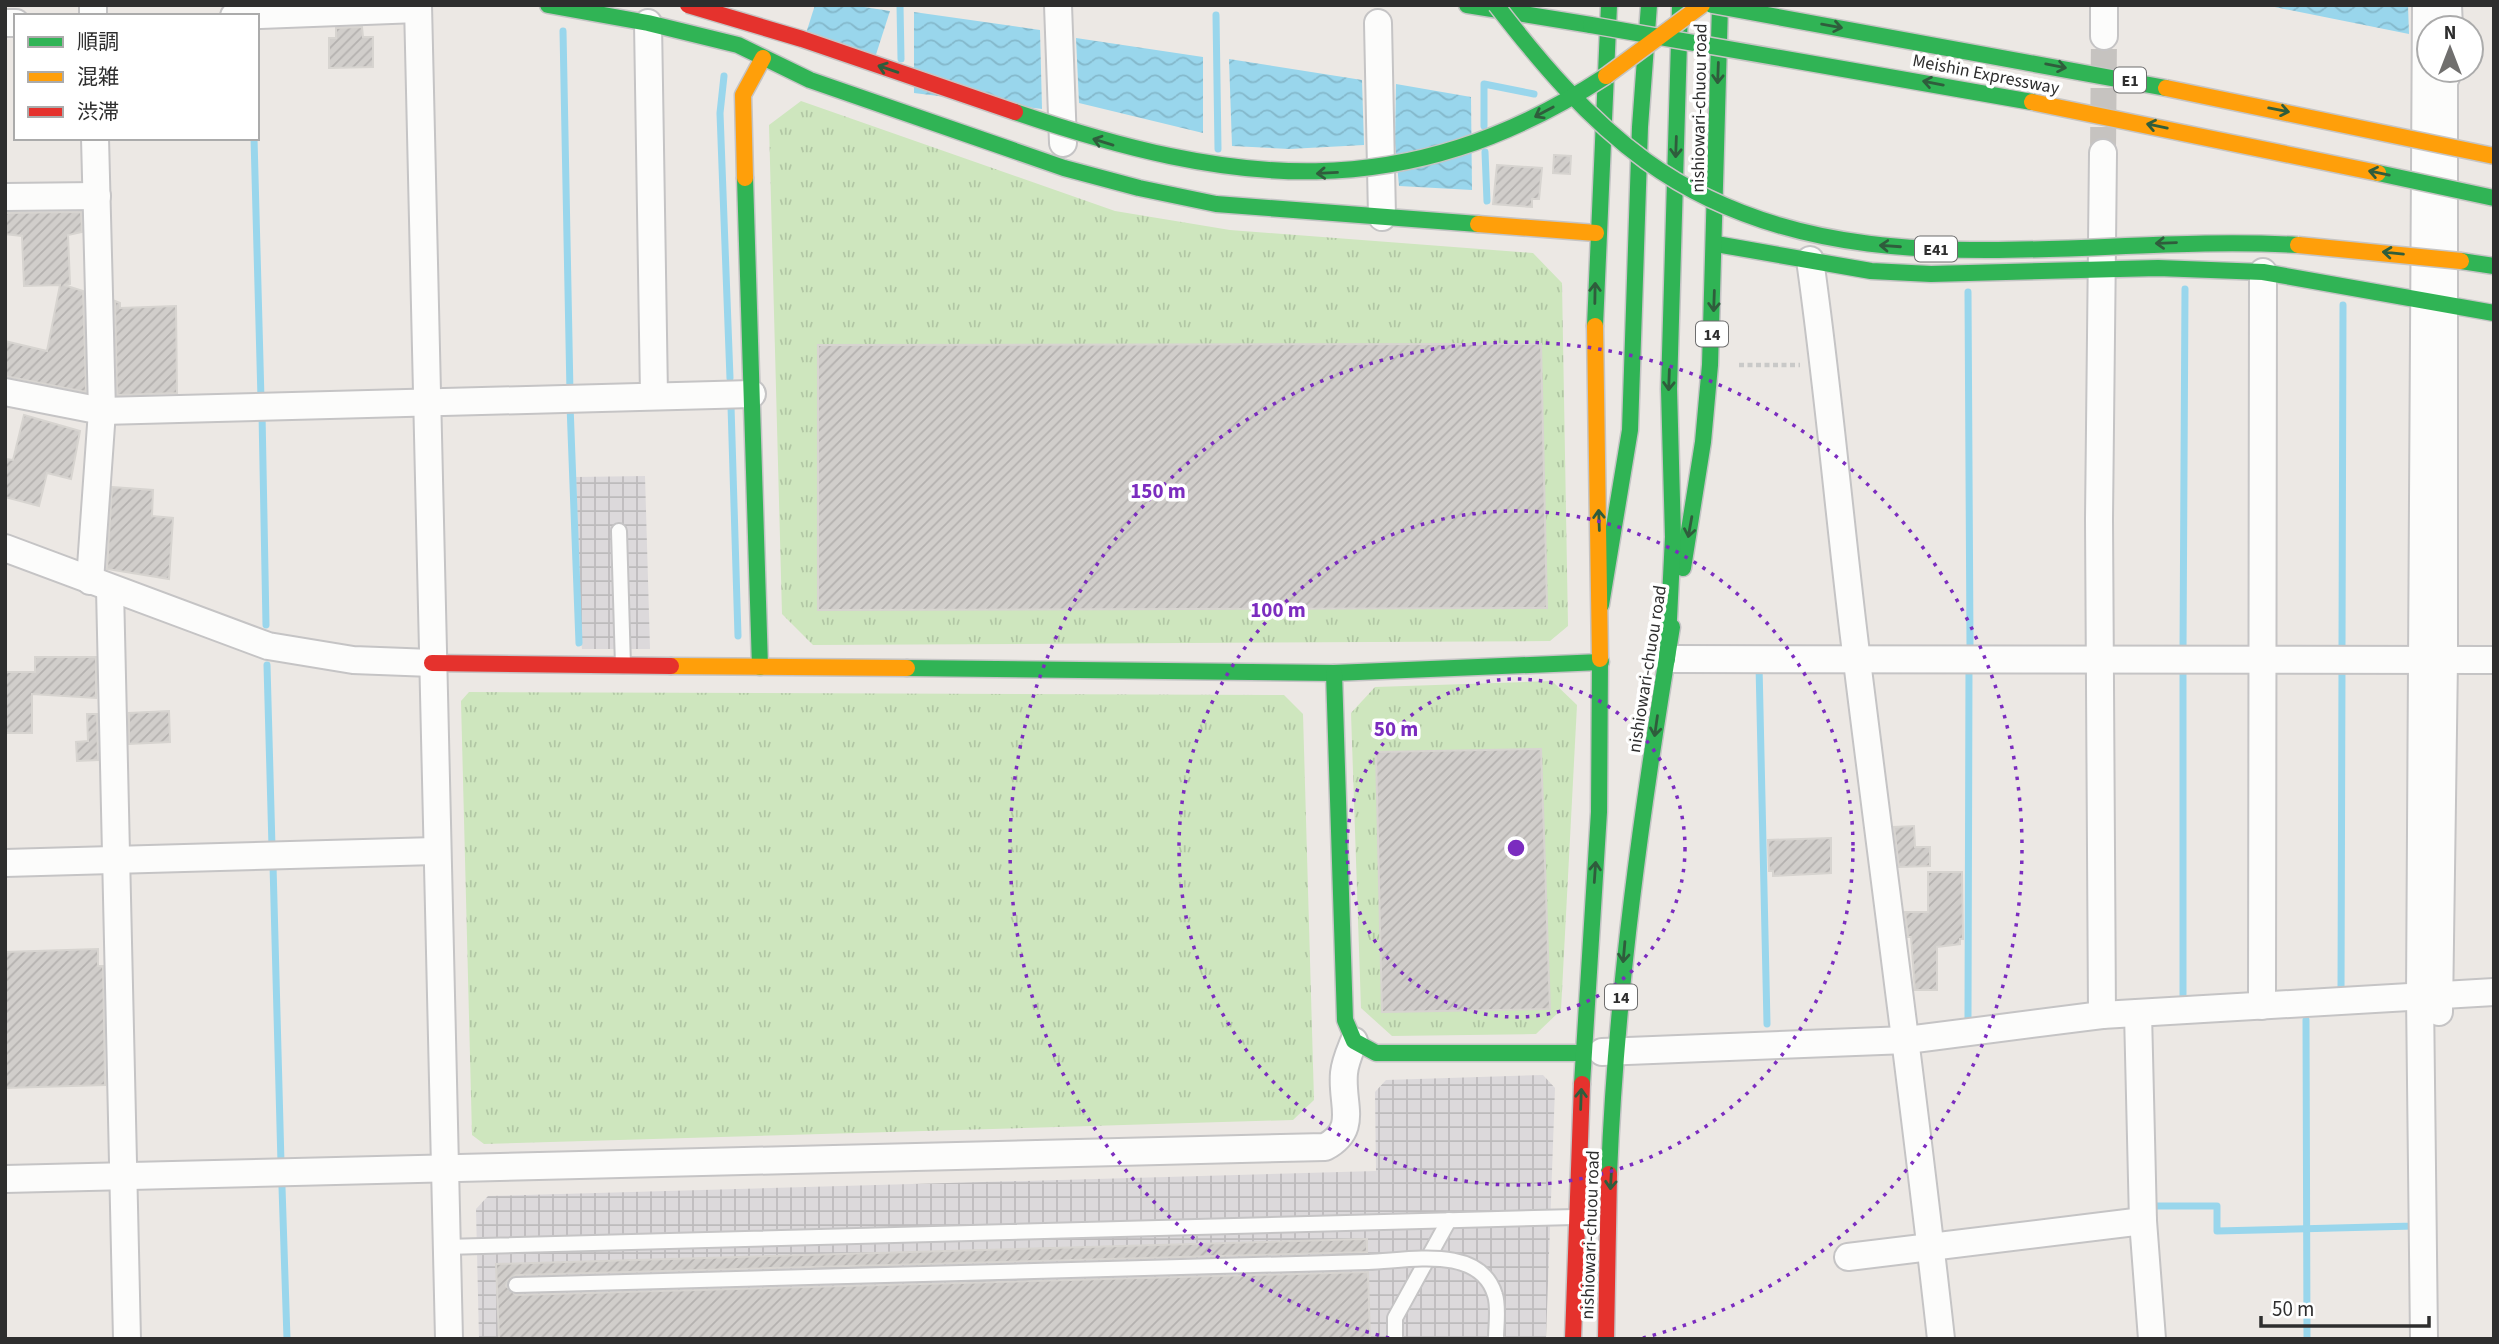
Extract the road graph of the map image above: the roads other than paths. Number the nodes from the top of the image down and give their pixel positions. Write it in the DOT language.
graph roads {
  1 [pos="548,5"];
  2 [pos="688,5"];
  3 [pos="736,5"];
  4 [pos="1058,5"];
  5 [pos="1467,5"];
  6 [pos="1496,5"];
  7 [pos="1609,5"];
  8 [pos="1649,5"];
  9 [pos="1680,5"];
  10 [pos="1702,5"];
  11 [pos="1712,5"];
  12 [pos="1720,5"];
  13 [pos="2104,5"];
  14 [pos="2426,5"];
  15 [pos="418,7"];
  16 [pos="263,10"];
  17 [pos="244,14"];
  18 [pos="648,23"];
  19 [pos="1378,23"];
  20 [pos="2104,36"];
  21 [pos="738,45"];
  22 [pos="763,58"];
  23 [pos="2444,84"];
  24 [pos="96,140"];
  25 [pos="2103,153"];
  26 [pos="2494,156"];
  27 [pos="1064,168"];
  28 [pos="97,196"];
  29 [pos="5,197"];
  30 [pos="2494,198"];
  31 [pos="1382,217"];
  32 [pos="1596,233"];
  33 [pos="1716,244"];
  34 [pos="1810,260"];
  35 [pos="2494,266"];
  36 [pos="2102,269"];
  37 [pos="2263,272"];
  38 [pos="2434,303"];
  39 [pos="2494,313"];
  40 [pos="5,392"];
  41 [pos="752,394"];
  42 [pos="654,396"];
  43 [pos="426,401"];
  44 [pos="102,411"];
  45 [pos="619,531"];
  46 [pos="5,548"];
  47 [pos="100,585"];
  48 [pos="1601,605"];
  49 [pos="1667,659"];
  50 [pos="1856,659"];
  51 [pos="2102,660"];
  52 [pos="2262,660"];
  53 [pos="2433,660"];
  54 [pos="2494,660"];
  55 [pos="1601,662"];
  56 [pos="432,663"];
  57 [pos="623,666"];
  58 [pos="760,667"];
  59 [pos="1335,673"];
  60 [pos="436,851"];
  61 [pos="115,860"];
  62 [pos="5,863"];
  63 [pos="2494,992"];
  64 [pos="2430,996"];
  65 [pos="2262,1006"];
  66 [pos="2138,1013"];
  67 [pos="2102,1015"];
  68 [pos="1907,1040"];
  69 [pos="1353,1041"];
  70 [pos="1616,1052"];
  71 [pos="1583,1053"];
  72 [pos="443,1167"];
  73 [pos="122,1175"];
  74 [pos="5,1179"];
  75 [pos="1576,1217"];
  76 [pos="1449,1220"];
  77 [pos="2143,1221"];
  78 [pos="1931,1246"];
  79 [pos="445,1247"];
  80 [pos="1848,1257"];
  81 [pos="516,1285"];
  82 [pos="127,1339"];
  83 [pos="449,1339"];
  84 [pos="1395,1339"];
  85 [pos="1496,1339"];
  86 [pos="1573,1339"];
  87 [pos="1606,1339"];
  88 [pos="1941,1339"];
  89 [pos="2152,1339"];
  90 [pos="2424,1339"];
  91 [pos="2442,1339"];
  1 -- 18 [label="main road"];
  10 -- 2 [label="main road, one-way, bridge"];
  3 -- 21 [label="street"];
  4 -- 27 [label="street"];
  30 -- 5 [label="main road, Meishin Expressway / E1, one-way, bridge"];
  35 -- 6 [label="main road, E41, one-way, bridge"];
  7 -- 32 [label="main road, nishiowari-chuou road / 14"];
  8 -- 48 [label="main road"];
  9 -- 49 [label="main road, one-way"];
  11 -- 26 [label="main road, Meishin Expressway / E1, one-way, bridge"];
  12 -- 33 [label="main road, nishiowari-chuou road / 14, one-way"];
  13 -- 20 [label="street"];
  14 -- 38 [label="street"];
  15 -- 16 [label="street"];
  15 -- 43 [label="street"];
  16 -- 17 [label="street"];
  18 -- 21 [label="main road"];
  18 -- 42 [label="street"];
  19 -- 31 [label="street"];
  21 -- 22 [label="main road"];
  22 -- 27 [label="main road"];
  22 -- 41 [label="main road"];
  23 -- 38 [label="street"];
  24 -- 28 [label="street"];
  25 -- 36 [label="street"];
  27 -- 31 [label="main road"];
  28 -- 29 [label="street"];
  28 -- 44 [label="street"];
  31 -- 32 [label="main road"];
  48 -- 32 [label="main road, nishiowari-chuou road / 14, one-way"];
  33 -- 34 [label="main road"];
  33 -- 49 [label="main road, nishiowari-chuou road / 14, one-way"];
  34 -- 36 [label="main road"];
  34 -- 50 [label="street"];
  36 -- 37 [label="main road"];
  36 -- 51 [label="street"];
  37 -- 38 [label="main road"];
  37 -- 52 [label="street"];
  38 -- 39 [label="main road"];
  38 -- 53 [label="street"];
  40 -- 44 [label="street"];
  41 -- 42 [label="street"];
  41 -- 58 [label="main road"];
  42 -- 43 [label="street"];
  43 -- 44 [label="street"];
  43 -- 56 [label="street"];
  44 -- 47 [label="street"];
  45 -- 57 [label="lane"];
  46 -- 47 [label="street"];
  47 -- 56 [label="street"];
  47 -- 61 [label="street"];
  48 -- 55 [label="main road, nishiowari-chuou road / 14"];
  49 -- 50 [label="street"];
  49 -- 70 [label="main road, nishiowari-chuou road / 14, one-way"];
  50 -- 51 [label="street"];
  50 -- 68 [label="street"];
  51 -- 52 [label="street"];
  51 -- 67 [label="street"];
  52 -- 53 [label="street"];
  52 -- 65 [label="street"];
  53 -- 54 [label="street"];
  53 -- 64 [label="street"];
  55 -- 59 [label="main road"];
  71 -- 55 [label="main road, nishiowari-chuou road / 14, one-way"];
  56 -- 57 [label="main road"];
  56 -- 60 [label="street"];
  57 -- 58 [label="main road"];
  58 -- 59 [label="main road"];
  59 -- 69 [label="main road"];
  60 -- 61 [label="street"];
  60 -- 72 [label="street"];
  61 -- 62 [label="street"];
  61 -- 73 [label="street"];
  63 -- 64 [label="street"];
  64 -- 65 [label="street"];
  64 -- 90 [label="street"];
  64 -- 91 [label="street"];
  65 -- 66 [label="street"];
  66 -- 67 [label="street"];
  66 -- 77 [label="street"];
  67 -- 68 [label="street"];
  68 -- 70 [label="street"];
  68 -- 78 [label="street"];
  69 -- 71 [label="main road"];
  69 -- 72 [label="street"];
  70 -- 71 [label="street"];
  70 -- 87 [label="main road, nishiowari-chuou road / 14, one-way"];
  75 -- 71 [label="main road, nishiowari-chuou road / 14, one-way"];
  72 -- 73 [label="street"];
  72 -- 79 [label="street"];
  73 -- 74 [label="street"];
  73 -- 82 [label="street"];
  75 -- 76 [label="lane"];
  75 -- 86 [label="main road, nishiowari-chuou road / 14"];
  76 -- 79 [label="lane"];
  76 -- 84 [label="lane"];
  77 -- 78 [label="street"];
  77 -- 89 [label="street"];
  78 -- 80 [label="street"];
  78 -- 88 [label="street"];
  79 -- 83 [label="street"];
  81 -- 85 [label="lane, bridge"];
}
